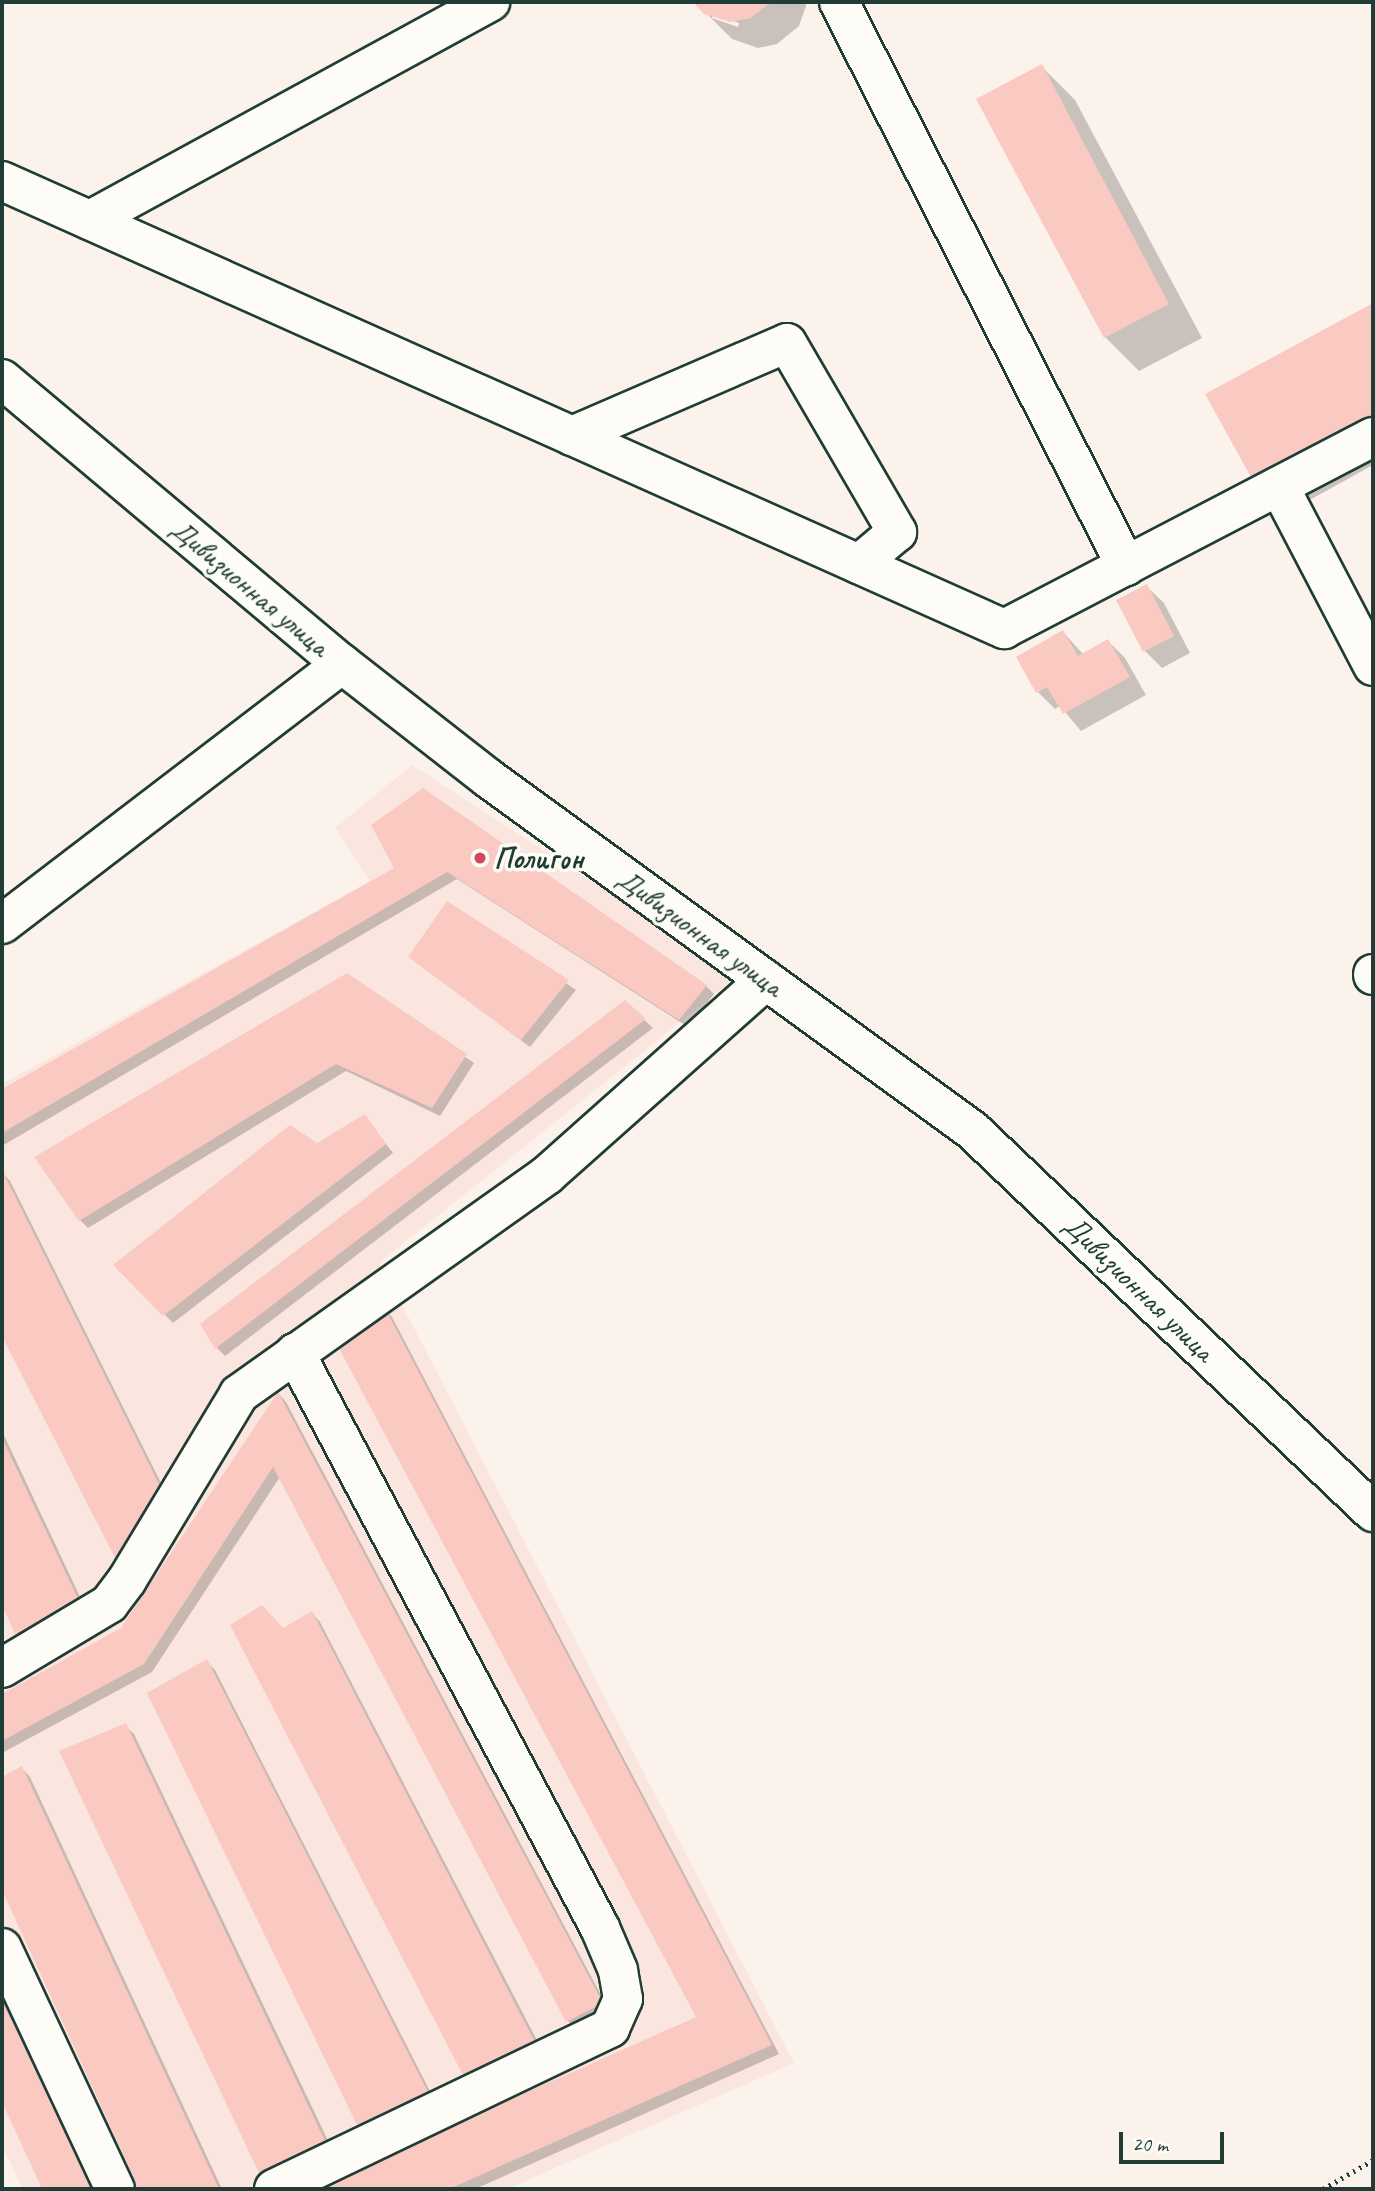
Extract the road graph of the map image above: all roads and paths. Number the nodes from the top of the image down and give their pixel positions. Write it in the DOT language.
graph roads {
  1 [pos="490,2"];
  2 [pos="839,2"];
  3 [pos="2,181"];
  4 [pos="90,220"];
  5 [pos="2,379"];
  6 [pos="572,436"];
  7 [pos="1373,437"];
  8 [pos="1279,486"];
  9 [pos="859,564"];
  10 [pos="1126,566"];
  11 [pos="342,664"];
  12 [pos="1373,666"];
  13 [pos="2,924"];
  14 [pos="766,980"];
  15 [pos="295,1353"];
  16 [pos="1373,1512"];
  17 [pos="2,1668"];
  18 [pos="2,1948"];
  19 [pos="1373,2160"];
  20 [pos="115,2189"];
  21 [pos="274,2189"];
  22 [pos="1322,2189"];
  1 -- 4 [label="street"];
  2 -- 10 [label="street"];
  3 -- 4 [label="street"];
  4 -- 6 [label="street"];
  5 -- 11 [label="street, Дивизионная улица"];
  6 -- 9 [label="street"];
  6 -- 9 [label="street"];
  7 -- 8 [label="street"];
  8 -- 10 [label="street"];
  8 -- 12 [label="street"];
  9 -- 10 [label="street"];
  11 -- 13 [label="street"];
  11 -- 14 [label="street, Дивизионная улица"];
  14 -- 15 [label="street"];
  14 -- 16 [label="street, Дивизионная улица"];
  15 -- 17 [label="street"];
  15 -- 21 [label="street"];
  18 -- 20 [label="street"];
  19 -- 22 [label="path"];
}
